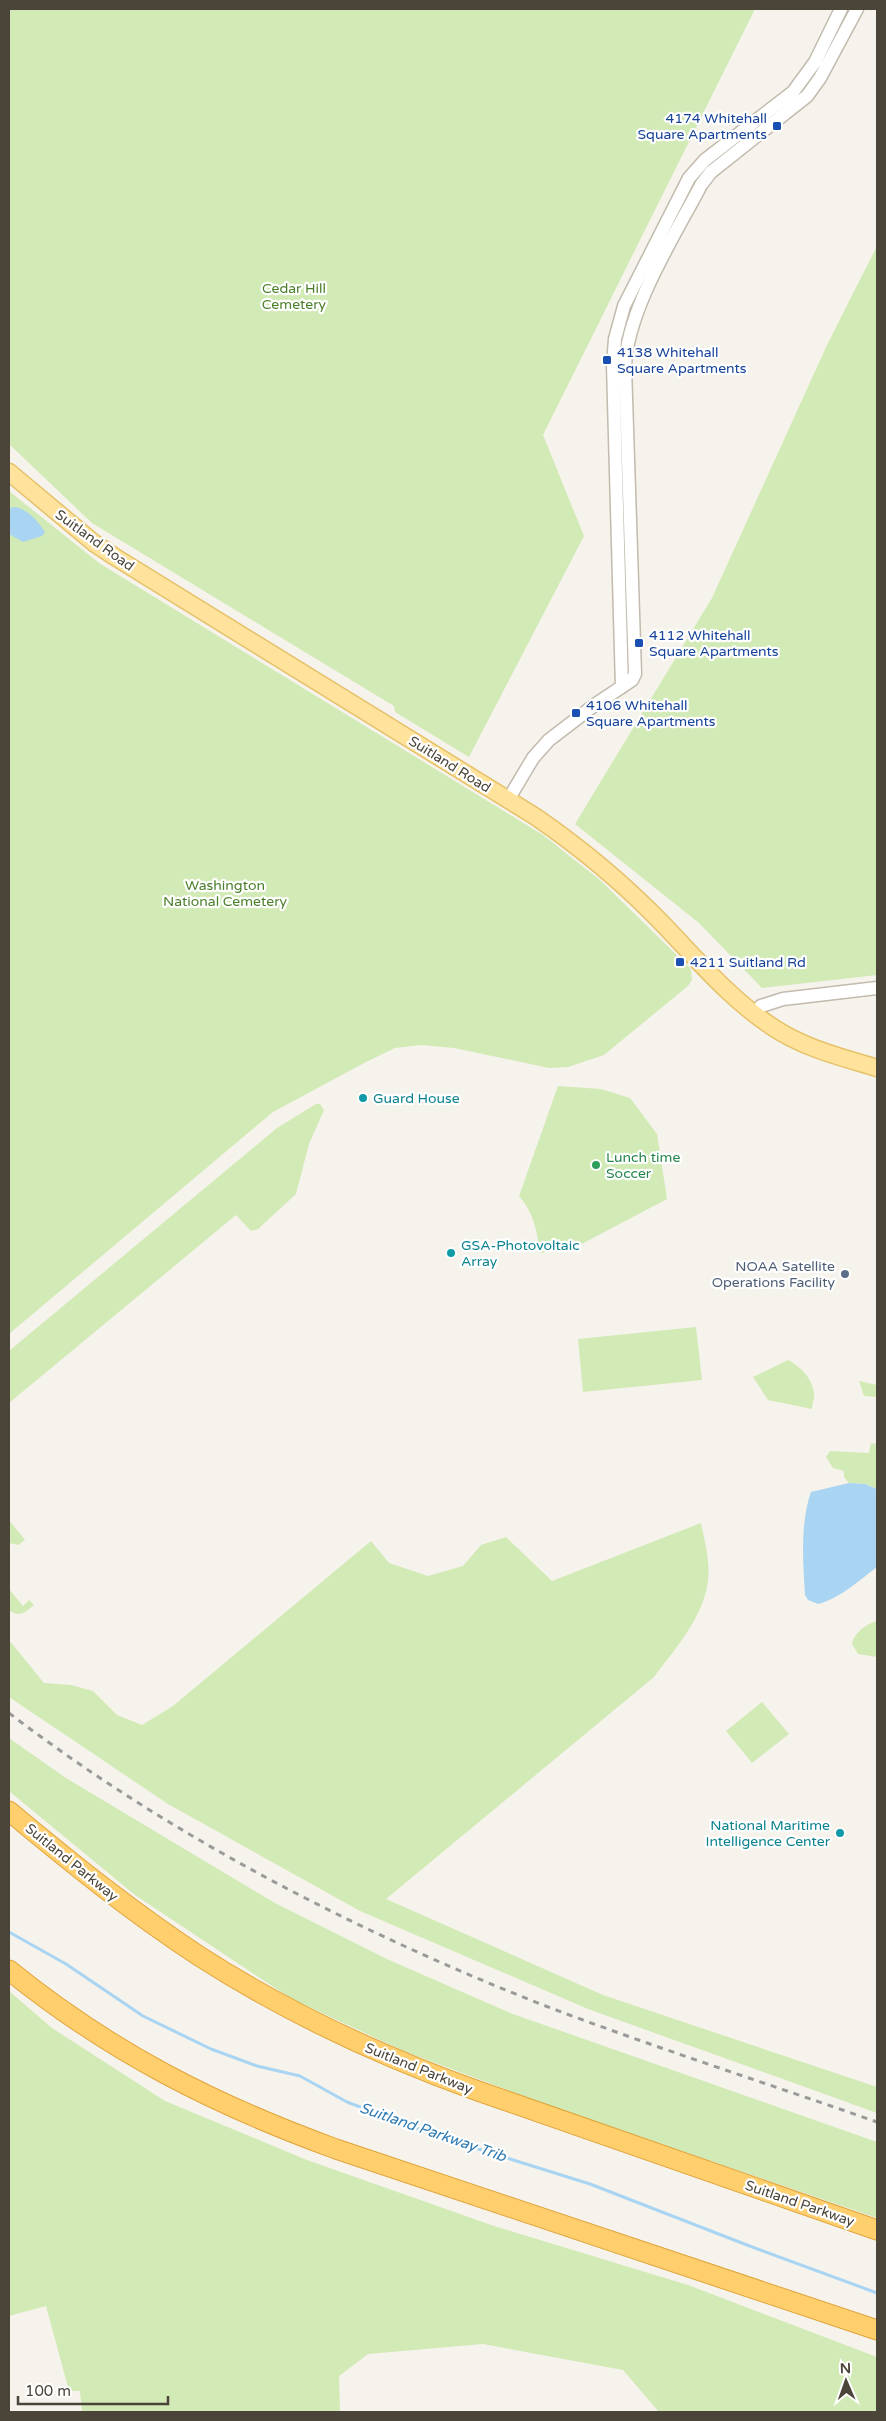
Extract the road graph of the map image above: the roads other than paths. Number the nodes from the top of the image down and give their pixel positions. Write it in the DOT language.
graph roads {
  1 [pos="841,9"];
  2 [pos="857,9"];
  3 [pos="9,472"];
  4 [pos="622,687"];
  5 [pos="508,800"];
  6 [pos="877,988"];
  7 [pos="754,1014"];
  8 [pos="877,1068"];
  9 [pos="9,1811"];
  10 [pos="9,1970"];
  11 [pos="877,2230"];
  12 [pos="877,2330"];
  1 -- 4 [label="street"];
  2 -- 4 [label="street"];
  3 -- 5 [label="main road, Suitland Road"];
  4 -- 5 [label="street"];
  5 -- 7 [label="main road, Suitland Road"];
  6 -- 7 [label="street"];
  7 -- 8 [label="main road, Suitland Road"];
  9 -- 11 [label="highway, Suitland Parkway"];
  10 -- 12 [label="highway"];
}
